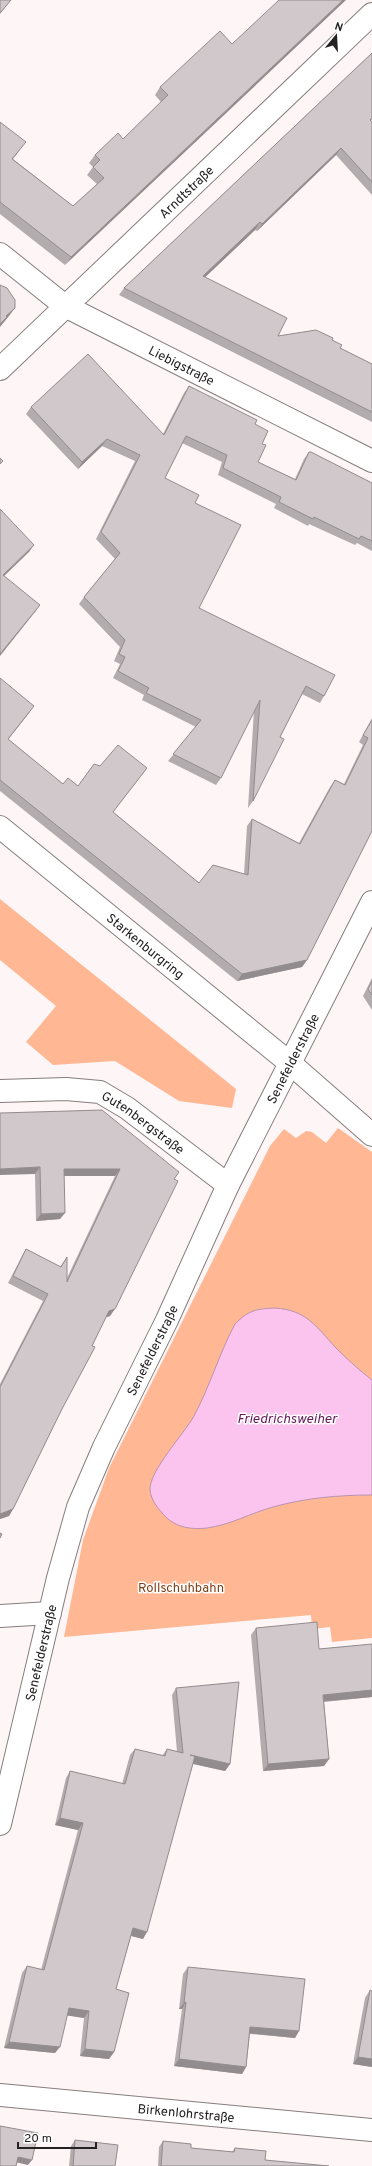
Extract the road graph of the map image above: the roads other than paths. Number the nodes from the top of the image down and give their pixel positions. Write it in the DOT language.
graph roads {
  1 [pos="372,14"];
  2 [pos="0,254"];
  3 [pos="65,306"];
  4 [pos="0,369"];
  5 [pos="372,461"];
  6 [pos="0,827"];
  7 [pos="372,902"];
  8 [pos="291,1064"];
  9 [pos="0,1091"];
  10 [pos="372,1135"];
  11 [pos="228,1185"];
  12 [pos="50,1613"];
  13 [pos="0,1616"];
  14 [pos="0,1824"];
  15 [pos="0,2095"];
  16 [pos="372,2130"];
  1 -- 3 [label="street, Arndtstraße"];
  2 -- 3 [label="street, Liebigstraße"];
  3 -- 4 [label="street, Arndtstraße"];
  3 -- 5 [label="street, Liebigstraße"];
  6 -- 8 [label="street, Starkenburgring"];
  7 -- 8 [label="street, Senefelderstraße"];
  8 -- 10 [label="street, Starkenburgring"];
  8 -- 11 [label="street, Senefelderstraße"];
  9 -- 11 [label="street, Gutenbergstraße"];
  11 -- 12 [label="street, Senefelderstraße"];
  12 -- 13 [label="street"];
  12 -- 14 [label="street, Senefelderstraße"];
  15 -- 16 [label="street, Birkenlohrstraße"];
}
